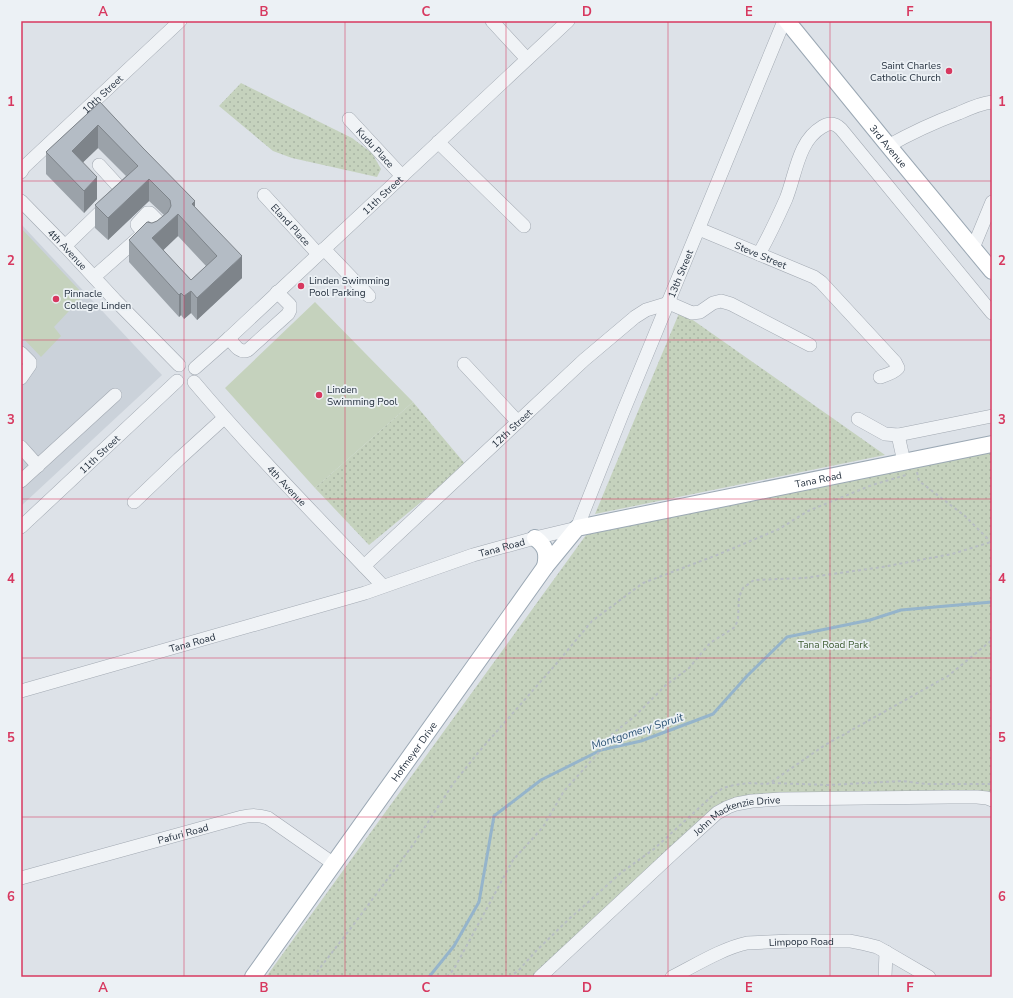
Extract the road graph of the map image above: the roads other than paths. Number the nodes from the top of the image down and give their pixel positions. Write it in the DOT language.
graph roads {
  1 [pos="180,21"];
  2 [pos="492,21"];
  3 [pos="568,21"];
  4 [pos="785,21"];
  5 [pos="527,59"];
  6 [pos="992,102"];
  7 [pos="349,119"];
  8 [pos="438,142"];
  9 [pos="888,146"];
  10 [pos="99,165"];
  11 [pos="22,169"];
  12 [pos="402,176"];
  13 [pos="264,195"];
  14 [pos="22,201"];
  15 [pos="992,202"];
  16 [pos="524,226"];
  17 [pos="699,229"];
  18 [pos="144,233"];
  19 [pos="65,246"];
  20 [pos="973,248"];
  21 [pos="321,252"];
  22 [pos="759,254"];
  23 [pos="992,271"];
  24 [pos="94,278"];
  25 [pos="277,292"];
  26 [pos="369,296"];
  27 [pos="669,303"];
  28 [pos="992,313"];
  29 [pos="229,338"];
  30 [pos="810,345"];
  31 [pos="21,353"];
  32 [pos="464,364"];
  33 [pos="180,365"];
  34 [pos="195,368"];
  35 [pos="880,377"];
  36 [pos="21,378"];
  37 [pos="177,381"];
  38 [pos="194,382"];
  39 [pos="115,395"];
  40 [pos="992,416"];
  41 [pos="224,418"];
  42 [pos="858,419"];
  43 [pos="518,422"];
  44 [pos="898,435"];
  45 [pos="992,444"];
  46 [pos="21,447"];
  47 [pos="38,466"];
  48 [pos="911,468"];
  49 [pos="21,481"];
  50 [pos="134,502"];
  51 [pos="21,527"];
  52 [pos="578,528"];
  53 [pos="535,538"];
  54 [pos="364,566"];
  55 [pos="545,567"];
  56 [pos="383,586"];
  57 [pos="21,691"];
  58 [pos="992,800"];
  59 [pos="334,864"];
  60 [pos="21,878"];
  61 [pos="886,952"];
  62 [pos="253,977"];
  63 [pos="540,977"];
  64 [pos="672,977"];
  65 [pos="885,977"];
  66 [pos="929,977"];
  1 -- 11 [label="street, 10th Street"];
  2 -- 5 [label="street"];
  3 -- 5 [label="street, 11th Street"];
  4 -- 9 [label="main road, 3rd Avenue"];
  4 -- 17 [label="street, 13th Street"];
  5 -- 8 [label="street, 11th Street"];
  6 -- 9 [label="street"];
  7 -- 12 [label="street, Kudu Place"];
  8 -- 12 [label="street, 11th Street"];
  8 -- 16 [label="street"];
  9 -- 20 [label="main road, 3rd Avenue"];
  10 -- 19 [label="street"];
  12 -- 21 [label="street, 11th Street"];
  13 -- 21 [label="street, Eland Place"];
  14 -- 19 [label="street, 4th Avenue"];
  15 -- 20 [label="street"];
  17 -- 22 [label="street, Steve Street"];
  17 -- 27 [label="street, 13th Street"];
  18 -- 24 [label="street"];
  19 -- 24 [label="street, 4th Avenue"];
  20 -- 23 [label="main road, 3rd Avenue"];
  21 -- 25 [label="street, 11th Street"];
  21 -- 26 [label="street, Eland Place"];
  22 -- 28 [label="street"];
  22 -- 35 [label="street, Steve Street"];
  24 -- 33 [label="street, 4th Avenue"];
  25 -- 29 [label="street, 11th Street"];
  25 -- 29 [label="street"];
  27 -- 30 [label="street"];
  27 -- 43 [label="street, 12th Street"];
  27 -- 52 [label="street, 13th Street"];
  29 -- 34 [label="street, 11th Street"];
  31 -- 36 [label="street"];
  32 -- 43 [label="street"];
  33 -- 34 [label="street"];
  33 -- 37 [label="street"];
  34 -- 38 [label="street"];
  37 -- 38 [label="street"];
  37 -- 51 [label="street, 11th Street"];
  38 -- 41 [label="street, 4th Avenue"];
  39 -- 47 [label="street"];
  40 -- 44 [label="street"];
  41 -- 50 [label="street"];
  41 -- 54 [label="street, 4th Avenue"];
  42 -- 44 [label="street"];
  43 -- 54 [label="street, 12th Street"];
  44 -- 48 [label="street"];
  45 -- 48 [label="main road, Tana Road"];
  46 -- 47 [label="street"];
  47 -- 49 [label="street"];
  48 -- 52 [label="main road, Tana Road"];
  52 -- 53 [label="street, Tana Road"];
  52 -- 55 [label="main road, Hofmeyer Drive"];
  53 -- 55 [label="main road"];
  53 -- 56 [label="street, Tana Road"];
  54 -- 56 [label="street, 4th Avenue"];
  55 -- 59 [label="main road, Hofmeyer Drive"];
  56 -- 57 [label="street, Tana Road"];
  58 -- 63 [label="street, John Mackenzie Drive"];
  59 -- 60 [label="street, Pafuri Road"];
  59 -- 62 [label="main road, Hofmeyer Drive"];
  61 -- 64 [label="street, Limpopo Road"];
  61 -- 65 [label="street"];
  61 -- 66 [label="street, Limpopo Road"];
}
